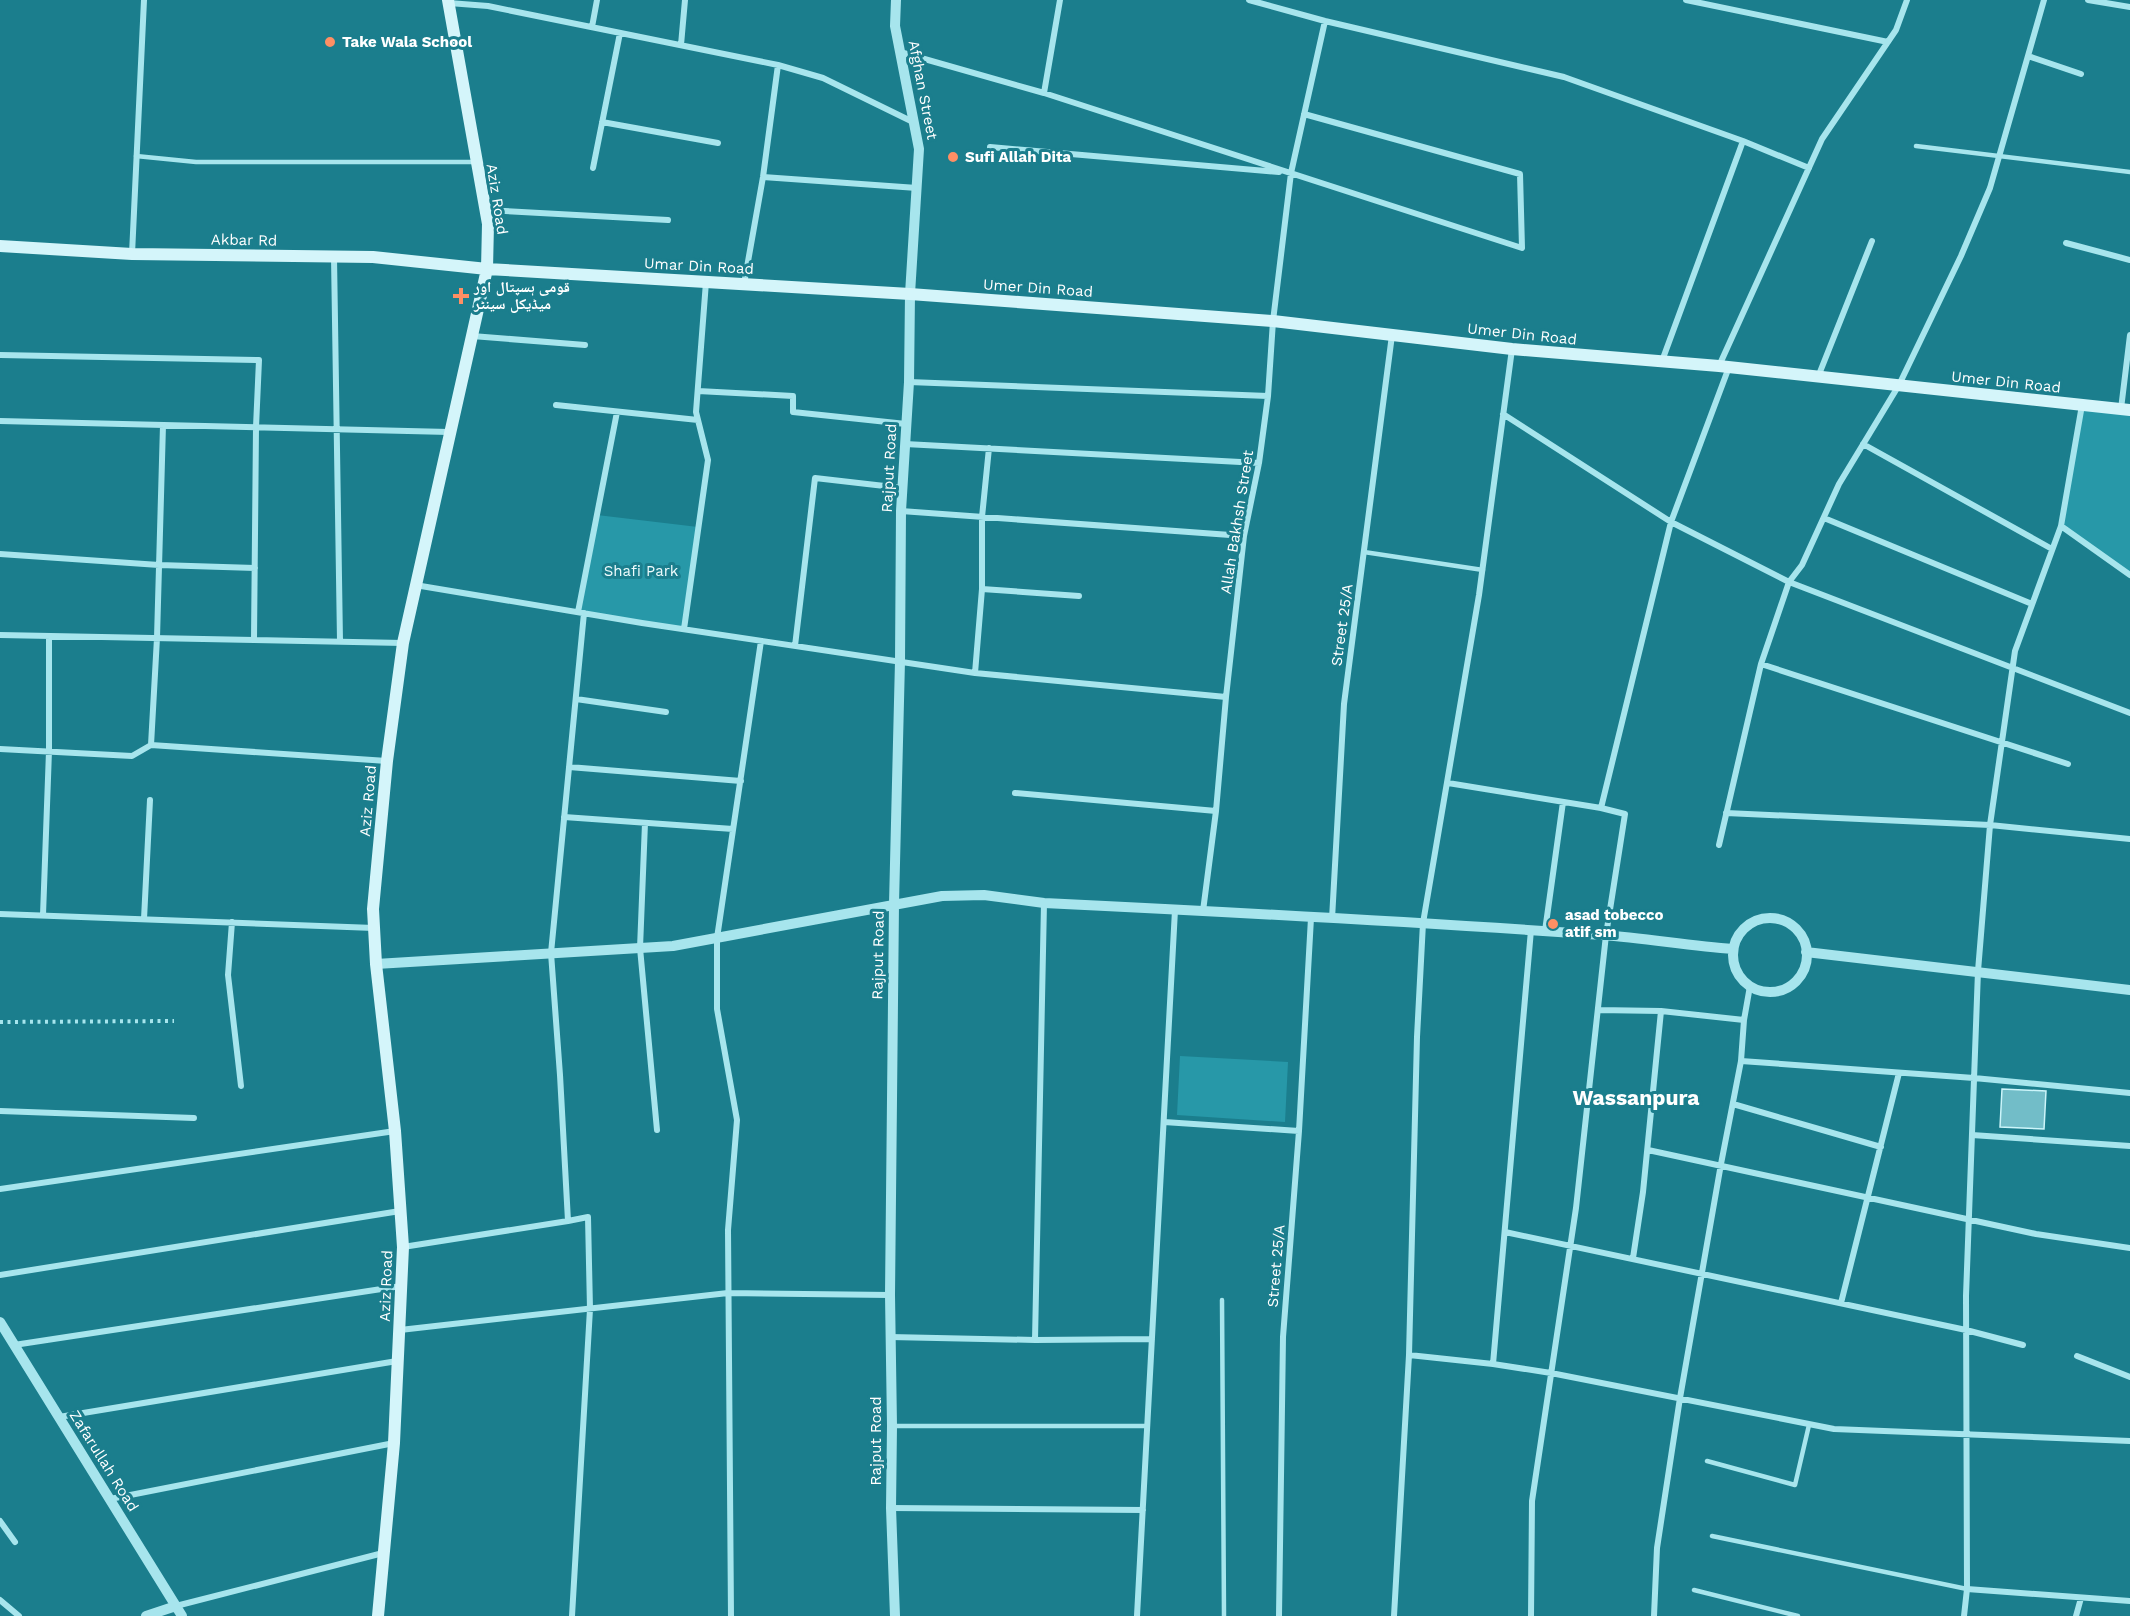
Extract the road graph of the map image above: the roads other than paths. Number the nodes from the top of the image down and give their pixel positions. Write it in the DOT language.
graph roads {
  1 [pos="144,0"];
  2 [pos="497,0"];
  3 [pos="597,0"];
  4 [pos="685,0"];
  5 [pos="896,0"];
  6 [pos="1060,0"];
  7 [pos="1249,0"];
  8 [pos="1686,0"];
  9 [pos="1907,0"];
  10 [pos="2044,0"];
  11 [pos="2088,0"];
  12 [pos="448,2"];
  13 [pos="488,6"];
  14 [pos="2130,7"];
  15 [pos="1325,21"];
  16 [pos="592,27"];
  17 [pos="620,33"];
  18 [pos="1888,42"];
  19 [pos="681,45"];
  20 [pos="900,52"];
  21 [pos="2028,56"];
  22 [pos="778,64"];
  23 [pos="2081,74"];
  24 [pos="1044,93"];
  25 [pos="1304,114"];
  26 [pos="602,122"];
  27 [pos="914,123"];
  28 [pos="1743,141"];
  29 [pos="718,143"];
  30 [pos="1916,146"];
  31 [pos="990,147"];
  32 [pos="136,156"];
  33 [pos="1999,156"];
  34 [pos="476,162"];
  35 [pos="592,168"];
  36 [pos="1809,168"];
  37 [pos="2130,172"];
  38 [pos="1291,173"];
  39 [pos="763,177"];
  40 [pos="917,188"];
  41 [pos="485,210"];
  42 [pos="668,220"];
  43 [pos="1872,241"];
  44 [pos="2066,243"];
  45 [pos="0,246"];
  46 [pos="132,254"];
  47 [pos="334,256"];
  48 [pos="2130,260"];
  49 [pos="487,268"];
  50 [pos="706,281"];
  51 [pos="744,284"];
  52 [pos="910,294"];
  53 [pos="1273,321"];
  54 [pos="1392,335"];
  55 [pos="2130,335"];
  56 [pos="471,336"];
  57 [pos="585,345"];
  58 [pos="1512,350"];
  59 [pos="0,355"];
  60 [pos="1662,361"];
  61 [pos="1724,366"];
  62 [pos="1818,376"];
  63 [pos="909,382"];
  64 [pos="1899,385"];
  65 [pos="698,391"];
  66 [pos="1268,396"];
  67 [pos="556,405"];
  68 [pos="2082,405"];
  69 [pos="2125,410"];
  70 [pos="617,412"];
  71 [pos="1503,414"];
  72 [pos="698,420"];
  73 [pos="0,421"];
  74 [pos="906,424"];
  75 [pos="163,425"];
  76 [pos="256,427"];
  77 [pos="336,429"];
  78 [pos="449,432"];
  79 [pos="905,444"];
  80 [pos="1863,444"];
  81 [pos="989,448"];
  82 [pos="1259,463"];
  83 [pos="902,488"];
  84 [pos="901,511"];
  85 [pos="982,517"];
  86 [pos="1824,518"];
  87 [pos="1671,522"];
  88 [pos="2061,526"];
  89 [pos="1244,536"];
  90 [pos="2052,549"];
  91 [pos="1364,552"];
  92 [pos="0,554"];
  93 [pos="159,565"];
  94 [pos="255,568"];
  95 [pos="1483,570"];
  96 [pos="2130,575"];
  97 [pos="1789,582"];
  98 [pos="415,585"];
  99 [pos="982,589"];
  100 [pos="1079,596"];
  101 [pos="2032,604"];
  102 [pos="581,613"];
  103 [pos="684,629"];
  104 [pos="0,635"];
  105 [pos="49,637"];
  106 [pos="157,638"];
  107 [pos="254,640"];
  108 [pos="340,641"];
  109 [pos="761,641"];
  110 [pos="403,643"];
  111 [pos="795,646"];
  112 [pos="900,661"];
  113 [pos="1761,664"];
  114 [pos="2012,668"];
  115 [pos="975,673"];
  116 [pos="1226,697"];
  117 [pos="576,699"];
  118 [pos="666,712"];
  119 [pos="2130,713"];
  120 [pos="2002,742"];
  121 [pos="151,745"];
  122 [pos="0,749"];
  123 [pos="49,751"];
  124 [pos="387,761"];
  125 [pos="2068,764"];
  126 [pos="569,767"];
  127 [pos="741,781"];
  128 [pos="1448,783"];
  129 [pos="1015,793"];
  130 [pos="150,800"];
  131 [pos="1563,802"];
  132 [pos="1601,808"];
  133 [pos="1216,811"];
  134 [pos="1725,813"];
  135 [pos="564,817"];
  136 [pos="645,822"];
  137 [pos="1990,825"];
  138 [pos="733,829"];
  139 [pos="2130,839"];
  140 [pos="1719,845"];
  141 [pos="1044,903"];
  142 [pos="894,904"];
  143 [pos="1175,910"];
  144 [pos="1203,911"];
  145 [pos="0,914"];
  146 [pos="43,915"];
  147 [pos="1311,918"];
  148 [pos="144,919"];
  149 [pos="1332,919"];
  150 [pos="232,922"];
  151 [pos="1424,923"];
  152 [pos="374,928"];
  153 [pos="1531,930"];
  154 [pos="1545,931"];
  155 [pos="1606,935"];
  156 [pos="717,938"];
  157 [pos="640,948"];
  158 [pos="1733,949"];
  159 [pos="1806,952"];
  160 [pos="551,953"];
  161 [pos="376,964"];
  162 [pos="1978,971"];
  163 [pos="1750,986"];
  164 [pos="2130,990"];
  165 [pos="1598,1010"];
  166 [pos="1661,1011"];
  167 [pos="1744,1020"];
  168 [pos="1742,1062"];
  169 [pos="1899,1073"];
  170 [pos="1974,1078"];
  171 [pos="241,1086"];
  172 [pos="2130,1093"];
  173 [pos="1733,1104"];
  174 [pos="0,1111"];
  175 [pos="194,1118"];
  176 [pos="1164,1122"];
  177 [pos="657,1130"];
  178 [pos="395,1131"];
  179 [pos="1299,1131"];
  180 [pos="1972,1135"];
  181 [pos="2130,1146"];
  182 [pos="1881,1148"];
  183 [pos="1648,1150"];
  184 [pos="1721,1164"];
  185 [pos="0,1189"];
  186 [pos="1868,1196"];
  187 [pos="400,1211"];
  188 [pos="1969,1218"];
  189 [pos="567,1221"];
  190 [pos="1504,1232"];
  191 [pos="1570,1245"];
  192 [pos="404,1247"];
  193 [pos="2130,1248"];
  194 [pos="1633,1258"];
  195 [pos="1701,1272"];
  196 [pos="0,1275"];
  197 [pos="402,1286"];
  198 [pos="728,1293"];
  199 [pos="890,1295"];
  200 [pos="1222,1300"];
  201 [pos="1841,1303"];
  202 [pos="590,1309"];
  203 [pos="0,1323"];
  204 [pos="400,1330"];
  205 [pos="1966,1330"];
  206 [pos="890,1336"];
  207 [pos="1152,1339"];
  208 [pos="1035,1340"];
  209 [pos="14,1345"];
  210 [pos="2024,1345"];
  211 [pos="1409,1355"];
  212 [pos="2077,1356"];
  213 [pos="398,1361"];
  214 [pos="1492,1364"];
  215 [pos="1551,1373"];
  216 [pos="2130,1377"];
  217 [pos="1680,1398"];
  218 [pos="59,1417"];
  219 [pos="1809,1425"];
  220 [pos="892,1426"];
  221 [pos="1147,1426"];
  222 [pos="1967,1435"];
  223 [pos="2130,1441"];
  224 [pos="394,1443"];
  225 [pos="1707,1461"];
  226 [pos="110,1499"];
  227 [pos="891,1508"];
  228 [pos="1143,1510"];
  229 [pos="0,1521"];
  230 [pos="1712,1536"];
  231 [pos="15,1542"];
  232 [pos="383,1553"];
  233 [pos="1967,1589"];
  234 [pos="1694,1590"];
  235 [pos="2081,1598"];
  236 [pos="0,1600"];
  237 [pos="2130,1601"];
  238 [pos="179,1611"];
  239 [pos="20,1616"];
  240 [pos="147,1616"];
  241 [pos="378,1616"];
  242 [pos="572,1616"];
  243 [pos="731,1616"];
  244 [pos="895,1616"];
  245 [pos="1137,1616"];
  246 [pos="1224,1616"];
  247 [pos="1279,1616"];
  248 [pos="1394,1616"];
  249 [pos="1531,1616"];
  250 [pos="1654,1616"];
  251 [pos="1798,1616"];
  252 [pos="1964,1616"];
  253 [pos="2076,1616"];
  1 -- 32 [label="street"];
  2 -- 13 [label="street"];
  3 -- 16 [label="street"];
  4 -- 19 [label="street"];
  5 -- 20 [label="street, Afghan Street"];
  6 -- 24 [label="street"];
  7 -- 15 [label="street"];
  8 -- 18 [label="street"];
  9 -- 18 [label="street"];
  10 -- 21 [label="street"];
  11 -- 14 [label="street"];
  12 -- 13 [label="street"];
  12 -- 34 [label="main road, Aziz Road"];
  13 -- 16 [label="street"];
  15 -- 25 [label="street, Allah Bakhsh Street"];
  15 -- 28 [label="street"];
  16 -- 17 [label="street"];
  17 -- 19 [label="street"];
  17 -- 26 [label="street"];
  18 -- 36 [label="street"];
  19 -- 22 [label="street"];
  20 -- 24 [label="street"];
  20 -- 27 [label="street, Afghan Street"];
  21 -- 23 [label="street"];
  21 -- 33 [label="street"];
  22 -- 27 [label="street"];
  22 -- 39 [label="street"];
  24 -- 38 [label="street"];
  25 -- 38 [label="street, Allah Bakhsh Street"];
  25 -- 38 [label="street"];
  26 -- 29 [label="street"];
  26 -- 35 [label="street"];
  27 -- 40 [label="street, Afghan Street"];
  28 -- 36 [label="street"];
  28 -- 60 [label="street"];
  30 -- 33 [label="lane"];
  31 -- 38 [label="street"];
  32 -- 34 [label="lane"];
  32 -- 46 [label="street"];
  33 -- 37 [label="lane"];
  33 -- 64 [label="street"];
  34 -- 41 [label="main road, Aziz Road"];
  36 -- 61 [label="street"];
  38 -- 53 [label="street, Allah Bakhsh Street"];
  39 -- 40 [label="street"];
  39 -- 51 [label="street"];
  40 -- 52 [label="street, Afghan Street"];
  41 -- 42 [label="street"];
  41 -- 49 [label="main road, Aziz Road"];
  43 -- 62 [label="street"];
  44 -- 48 [label="street"];
  45 -- 46 [label="main road, Akbar Rd"];
  46 -- 47 [label="main road, Akbar Rd"];
  47 -- 49 [label="main road, Akbar Rd"];
  47 -- 77 [label="street"];
  49 -- 50 [label="main road, Umar Din Road"];
  49 -- 56 [label="main road, Aziz Road"];
  50 -- 51 [label="main road, Umar Din Road"];
  50 -- 65 [label="street"];
  51 -- 52 [label="main road, Umar Din Road"];
  52 -- 53 [label="main road, Umer Din Road"];
  52 -- 63 [label="street, Rajput Road"];
  53 -- 54 [label="main road, Umer Din Road"];
  53 -- 66 [label="street, Allah Bakhsh Street"];
  54 -- 58 [label="main road, Umer Din Road"];
  54 -- 91 [label="street, Street 25/A"];
  55 -- 69 [label="street"];
  56 -- 57 [label="street"];
  56 -- 78 [label="main road, Aziz Road"];
  58 -- 60 [label="main road, Umer Din Road"];
  58 -- 71 [label="street"];
  59 -- 76 [label="street"];
  60 -- 61 [label="main road, Umer Din Road"];
  61 -- 62 [label="main road, Umer Din Road"];
  61 -- 87 [label="street"];
  62 -- 64 [label="main road, Umer Din Road"];
  63 -- 66 [label="street"];
  63 -- 74 [label="street, Rajput Road"];
  64 -- 68 [label="main road, Umer Din Road"];
  64 -- 80 [label="street"];
  65 -- 72 [label="street"];
  65 -- 74 [label="street"];
  66 -- 82 [label="street, Allah Bakhsh Street"];
  67 -- 70 [label="street"];
  68 -- 69 [label="main road, Umer Din Road"];
  68 -- 88 [label="street"];
  70 -- 72 [label="street"];
  70 -- 102 [label="street"];
  71 -- 87 [label="street"];
  71 -- 95 [label="street"];
  72 -- 103 [label="street"];
  73 -- 75 [label="street"];
  74 -- 79 [label="street, Rajput Road"];
  75 -- 76 [label="street"];
  75 -- 93 [label="street"];
  76 -- 77 [label="street"];
  76 -- 94 [label="street"];
  77 -- 78 [label="street"];
  77 -- 108 [label="street"];
  78 -- 98 [label="main road, Aziz Road"];
  79 -- 81 [label="street"];
  79 -- 83 [label="street, Rajput Road"];
  80 -- 86 [label="street"];
  80 -- 90 [label="street"];
  81 -- 82 [label="street"];
  81 -- 85 [label="street"];
  82 -- 89 [label="street, Allah Bakhsh Street"];
  83 -- 84 [label="street, Rajput Road"];
  83 -- 111 [label="street"];
  84 -- 85 [label="street"];
  84 -- 112 [label="street, Rajput Road"];
  85 -- 89 [label="street"];
  85 -- 99 [label="street"];
  86 -- 97 [label="street"];
  86 -- 101 [label="street"];
  87 -- 97 [label="street"];
  87 -- 132 [label="street"];
  88 -- 90 [label="street"];
  88 -- 96 [label="street"];
  89 -- 116 [label="street, Allah Bakhsh Street"];
  90 -- 101 [label="street"];
  91 -- 95 [label="lane"];
  91 -- 149 [label="street, Street 25/A"];
  92 -- 93 [label="street"];
  93 -- 94 [label="street"];
  93 -- 106 [label="street"];
  94 -- 107 [label="street"];
  95 -- 128 [label="street"];
  97 -- 113 [label="street"];
  97 -- 114 [label="street"];
  98 -- 102 [label="street"];
  98 -- 110 [label="main road, Aziz Road"];
  99 -- 100 [label="street"];
  99 -- 115 [label="street"];
  101 -- 114 [label="street"];
  102 -- 103 [label="street"];
  102 -- 117 [label="street"];
  103 -- 109 [label="street"];
  104 -- 105 [label="street"];
  105 -- 106 [label="street"];
  105 -- 123 [label="street"];
  106 -- 107 [label="street"];
  106 -- 121 [label="street"];
  107 -- 108 [label="street"];
  108 -- 110 [label="street"];
  109 -- 111 [label="street"];
  109 -- 127 [label="street"];
  110 -- 124 [label="main road, Aziz Road"];
  111 -- 112 [label="street"];
  112 -- 115 [label="street"];
  112 -- 142 [label="street, Rajput Road"];
  113 -- 120 [label="street"];
  113 -- 134 [label="street"];
  114 -- 119 [label="street"];
  114 -- 120 [label="street"];
  115 -- 116 [label="street"];
  116 -- 133 [label="street, Allah Bakhsh Street"];
  117 -- 118 [label="street"];
  117 -- 126 [label="street"];
  120 -- 125 [label="street"];
  120 -- 137 [label="street"];
  121 -- 123 [label="street"];
  121 -- 124 [label="street"];
  122 -- 123 [label="street"];
  123 -- 146 [label="street"];
  124 -- 152 [label="main road, Aziz Road"];
  126 -- 127 [label="street"];
  126 -- 135 [label="street"];
  127 -- 138 [label="street"];
  128 -- 131 [label="street"];
  128 -- 151 [label="street"];
  129 -- 133 [label="street"];
  130 -- 148 [label="street"];
  131 -- 132 [label="street"];
  131 -- 154 [label="street"];
  132 -- 155 [label="street"];
  133 -- 144 [label="street, Allah Bakhsh Street"];
  134 -- 137 [label="street"];
  134 -- 140 [label="street"];
  135 -- 136 [label="street"];
  135 -- 160 [label="street"];
  136 -- 138 [label="street"];
  136 -- 157 [label="street"];
  137 -- 139 [label="street"];
  137 -- 162 [label="street"];
  138 -- 156 [label="street"];
  141 -- 142 [label="street"];
  141 -- 143 [label="street"];
  141 -- 208 [label="street"];
  142 -- 156 [label="street"];
  142 -- 199 [label="street, Rajput Road"];
  143 -- 144 [label="street"];
  143 -- 176 [label="street"];
  144 -- 147 [label="street"];
  145 -- 146 [label="street"];
  146 -- 148 [label="street"];
  147 -- 149 [label="street"];
  147 -- 179 [label="street, Street 25/A"];
  148 -- 150 [label="street"];
  149 -- 151 [label="street"];
  150 -- 152 [label="street"];
  150 -- 171 [label="street"];
  151 -- 153 [label="street"];
  151 -- 211 [label="street"];
  152 -- 161 [label="main road, Aziz Road"];
  153 -- 154 [label="street"];
  153 -- 190 [label="street"];
  154 -- 155 [label="street"];
  155 -- 158 [label="street"];
  155 -- 165 [label="street"];
  156 -- 157 [label="street"];
  156 -- 198 [label="street"];
  157 -- 160 [label="street"];
  157 -- 177 [label="street"];
  158 -- 159 [label="street"];
  158 -- 163 [label="street"];
  159 -- 162 [label="street"];
  159 -- 163 [label="street"];
  160 -- 161 [label="street"];
  160 -- 189 [label="street"];
  161 -- 178 [label="main road, Aziz Road"];
  162 -- 164 [label="street"];
  162 -- 170 [label="street"];
  163 -- 167 [label="street"];
  165 -- 166 [label="street"];
  165 -- 191 [label="street"];
  166 -- 167 [label="street"];
  166 -- 183 [label="street"];
  167 -- 168 [label="street"];
  168 -- 169 [label="street"];
  168 -- 173 [label="street"];
  169 -- 170 [label="street"];
  169 -- 182 [label="street"];
  170 -- 172 [label="street"];
  170 -- 180 [label="street"];
  173 -- 182 [label="street"];
  173 -- 184 [label="street"];
  174 -- 175 [label="street"];
  176 -- 179 [label="street"];
  176 -- 207 [label="street"];
  178 -- 185 [label="street"];
  178 -- 187 [label="main road, Aziz Road"];
  179 -- 247 [label="street, Street 25/A"];
  180 -- 181 [label="street"];
  180 -- 188 [label="street"];
  182 -- 186 [label="street"];
  183 -- 184 [label="street"];
  183 -- 194 [label="street"];
  184 -- 186 [label="street"];
  184 -- 195 [label="street"];
  186 -- 188 [label="street"];
  186 -- 201 [label="street"];
  187 -- 192 [label="main road, Aziz Road"];
  187 -- 196 [label="street"];
  188 -- 193 [label="street"];
  188 -- 205 [label="street"];
  189 -- 192 [label="street"];
  189 -- 202 [label="street"];
  190 -- 191 [label="street"];
  190 -- 214 [label="street"];
  191 -- 194 [label="street"];
  191 -- 215 [label="street"];
  192 -- 197 [label="main road, Aziz Road"];
  194 -- 195 [label="street"];
  195 -- 201 [label="street"];
  195 -- 217 [label="street"];
  197 -- 204 [label="main road, Aziz Road"];
  197 -- 209 [label="street"];
  198 -- 199 [label="street"];
  198 -- 202 [label="street"];
  198 -- 243 [label="street"];
  199 -- 206 [label="street, Rajput Road"];
  200 -- 246 [label="lane"];
  201 -- 205 [label="street"];
  202 -- 204 [label="street"];
  202 -- 242 [label="street"];
  203 -- 209 [label="street, Zafarullah Road"];
  204 -- 213 [label="main road, Aziz Road"];
  205 -- 210 [label="street"];
  205 -- 222 [label="street"];
  206 -- 208 [label="street"];
  206 -- 220 [label="street, Rajput Road"];
  207 -- 208 [label="street"];
  207 -- 221 [label="street"];
  209 -- 218 [label="street, Zafarullah Road"];
  211 -- 214 [label="street"];
  211 -- 248 [label="street"];
  212 -- 216 [label="street"];
  213 -- 218 [label="street"];
  213 -- 224 [label="main road, Aziz Road"];
  214 -- 215 [label="street"];
  215 -- 217 [label="street"];
  215 -- 249 [label="street"];
  217 -- 219 [label="street"];
  217 -- 250 [label="street"];
  218 -- 226 [label="street, Zafarullah Road"];
  219 -- 222 [label="street"];
  219 -- 225 [label="lane"];
  220 -- 221 [label="lane"];
  220 -- 227 [label="street, Rajput Road"];
  221 -- 228 [label="street"];
  222 -- 223 [label="street"];
  222 -- 233 [label="street"];
  224 -- 226 [label="street"];
  224 -- 232 [label="main road, Aziz Road"];
  226 -- 238 [label="street, Zafarullah Road"];
  227 -- 228 [label="street"];
  227 -- 244 [label="street, Rajput Road"];
  228 -- 245 [label="street"];
  229 -- 231 [label="street"];
  230 -- 233 [label="lane"];
  232 -- 238 [label="street"];
  232 -- 241 [label="main road, Aziz Road"];
  233 -- 235 [label="street"];
  233 -- 252 [label="street"];
  234 -- 251 [label="lane"];
  235 -- 237 [label="street"];
  235 -- 253 [label="street"];
  236 -- 239 [label="street"];
  238 -- 240 [label="street"];
}
